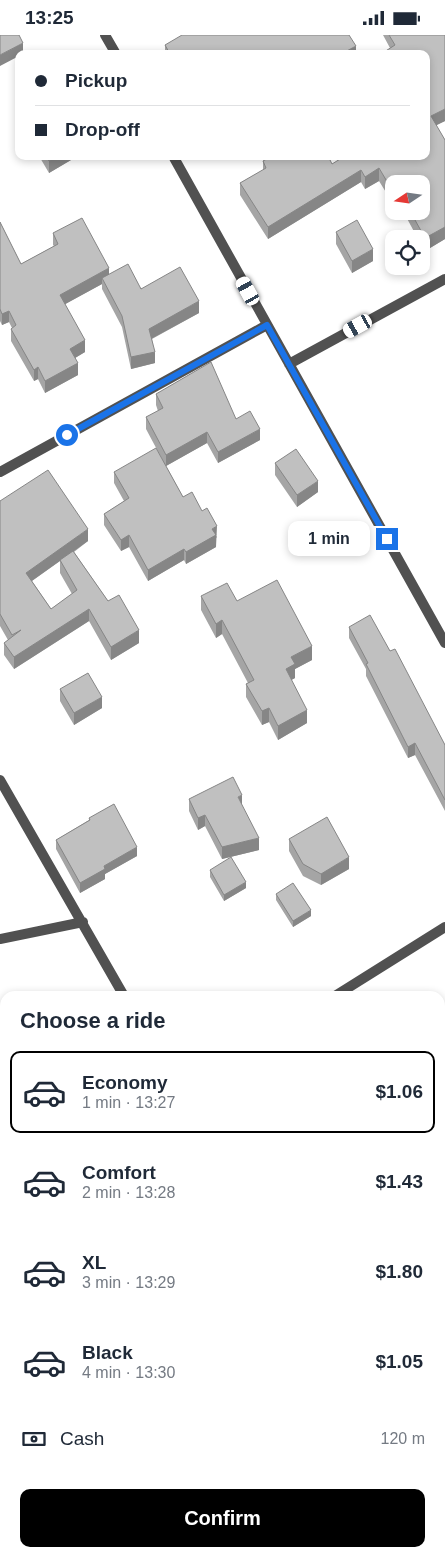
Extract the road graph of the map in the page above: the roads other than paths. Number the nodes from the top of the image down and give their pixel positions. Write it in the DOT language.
graph roads {
  1 [pos="105,35"];
  2 [pos="114,50"];
  3 [pos="175,160"];
  4 [pos="445,279"];
  5 [pos="267,325"];
  6 [pos="289,364"];
  7 [pos="0,471"];
  8 [pos="445,643"];
  9 [pos="0,779"];
  10 [pos="84,922"];
  11 [pos="445,927"];
  12 [pos="0,939"];
  13 [pos="121,991"];
  14 [pos="344,991"];
  1 -- 2 [label="street"];
  3 -- 5 [label="street"];
  4 -- 6 [label="street"];
  5 -- 6 [label="street"];
  5 -- 7 [label="street"];
  6 -- 8 [label="street"];
  9 -- 10 [label="street"];
  10 -- 12 [label="street"];
  10 -- 13 [label="street"];
  11 -- 14 [label="street"];
}
